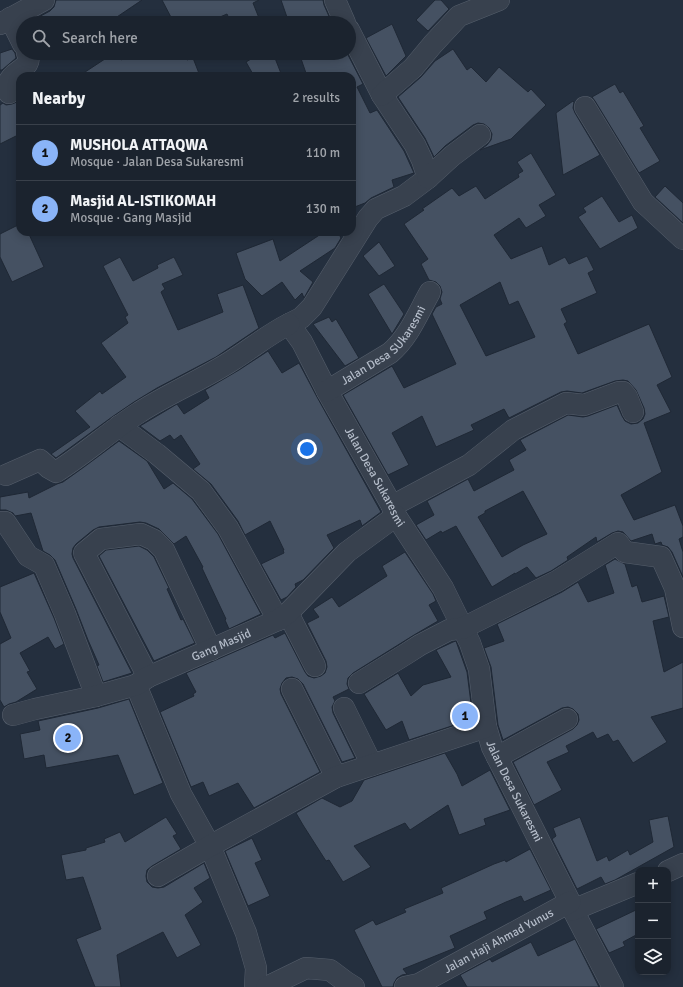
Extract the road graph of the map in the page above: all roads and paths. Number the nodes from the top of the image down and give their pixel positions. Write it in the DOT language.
graph roads {
  1 [pos="44,0"];
  2 [pos="335,0"];
  3 [pos="498,0"];
  4 [pos="342,16"];
  5 [pos="5,21"];
  6 [pos="16,35"];
  7 [pos="356,44"];
  8 [pos="29,60"];
  9 [pos="17,72"];
  10 [pos="16,73"];
  11 [pos="9,93"];
  12 [pos="382,95"];
  13 [pos="585,107"];
  14 [pos="480,134"];
  15 [pos="428,178"];
  16 [pos="683,239"];
  17 [pos="430,292"];
  18 [pos="289,324"];
  19 [pos="327,391"];
  20 [pos="633,412"];
  21 [pos="119,426"];
  22 [pos="6,475"];
  23 [pos="394,511"];
  24 [pos="0,522"];
  25 [pos="679,587"];
  26 [pos="283,617"];
  27 [pos="683,627"];
  28 [pos="463,628"];
  29 [pos="211,650"];
  30 [pos="315,666"];
  31 [pos="142,681"];
  32 [pos="359,682"];
  33 [pos="292,690"];
  34 [pos="96,696"];
  35 [pos="344,708"];
  36 [pos="13,716"];
  37 [pos="567,719"];
  38 [pos="486,727"];
  39 [pos="498,757"];
  40 [pos="372,765"];
  41 [pos="336,777"];
  42 [pos="210,846"];
  43 [pos="683,864"];
  44 [pos="671,870"];
  45 [pos="158,876"];
  46 [pos="635,884"];
  47 [pos="571,906"];
  48 [pos="256,978"];
  49 [pos="415,986"];
  50 [pos="267,987"];
  51 [pos="354,987"];
  52 [pos="613,987"];
  1 -- 5 [label="street"];
  2 -- 4 [label="street"];
  3 -- 12 [label="street"];
  5 -- 6 [label="street"];
  7 -- 12 [label="street"];
  8 -- 9 [label="street"];
  10 -- 11 [label="street"];
  12 -- 15 [label="street"];
  13 -- 16 [label="street"];
  14 -- 15 [label="street"];
  15 -- 18 [label="street"];
  17 -- 19 [label="street, Jalan Desa SUkaresmi"];
  18 -- 19 [label="street, Jalan Desa Sukaresmi"];
  18 -- 21 [label="street"];
  19 -- 23 [label="street, Jalan Desa Sukaresmi"];
  20 -- 23 [label="street, Gang Masjid"];
  21 -- 22 [label="street"];
  21 -- 26 [label="street"];
  23 -- 26 [label="street, Gang Masjid"];
  23 -- 28 [label="street, Jalan Desa Sukaresmi"];
  24 -- 34 [label="street"];
  25 -- 27 [label="street"];
  25 -- 28 [label="street"];
  26 -- 29 [label="street, Gang Masjid"];
  26 -- 30 [label="street"];
  28 -- 32 [label="street"];
  28 -- 38 [label="street, Jalan Desa Sukaresmi"];
  29 -- 31 [label="street, Gang Masjid"];
  29 -- 31 [label="street"];
  31 -- 34 [label="street, Gang Masjid"];
  31 -- 42 [label="street"];
  33 -- 41 [label="street"];
  34 -- 36 [label="street, Gang Masjid"];
  35 -- 40 [label="street"];
  37 -- 39 [label="street"];
  38 -- 39 [label="street, Jalan Desa Sukaresmi"];
  38 -- 40 [label="street"];
  39 -- 47 [label="street, Jalan Desa Sukaresmi"];
  40 -- 41 [label="street"];
  41 -- 42 [label="street"];
  42 -- 45 [label="street"];
  42 -- 48 [label="street"];
  43 -- 44 [label="street"];
  46 -- 47 [label="street, Jalan Haji Ahmad Yunus"];
  47 -- 49 [label="street, Jalan Haji Ahmad Yunus"];
  47 -- 52 [label="street, Jalan Desa Sukaresmi"];
  50 -- 51 [label="street"];
}
